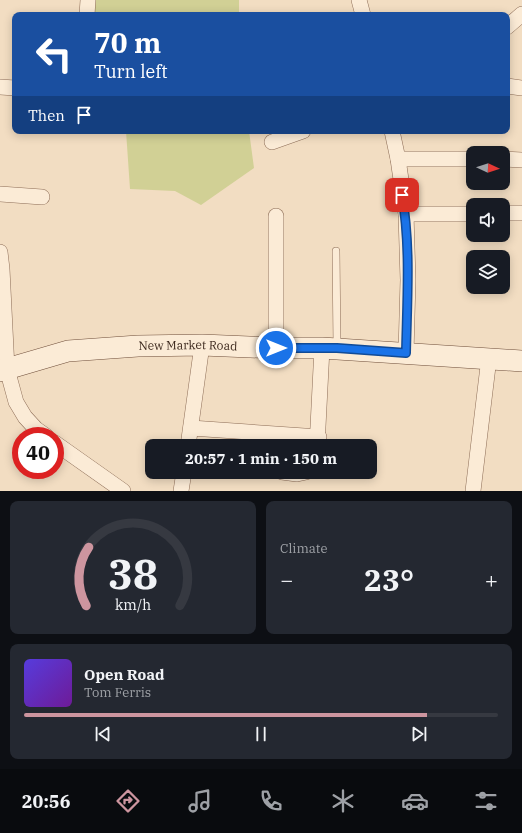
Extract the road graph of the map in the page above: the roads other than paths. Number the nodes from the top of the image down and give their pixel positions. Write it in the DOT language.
graph roads {
  1 [pos="88,0"];
  2 [pos="359,0"];
  3 [pos="87,12"];
  4 [pos="362,12"];
  5 [pos="522,14"];
  6 [pos="510,24"];
  7 [pos="510,86"];
  8 [pos="0,87"];
  9 [pos="12,88"];
  10 [pos="522,88"];
  11 [pos="295,134"];
  12 [pos="393,134"];
  13 [pos="272,142"];
  14 [pos="398,159"];
  15 [pos="466,159"];
  16 [pos="510,160"];
  17 [pos="522,160"];
  18 [pos="0,194"];
  19 [pos="42,197"];
  20 [pos="510,213"];
  21 [pos="522,213"];
  22 [pos="406,214"];
  23 [pos="466,214"];
  24 [pos="276,216"];
  25 [pos="336,251"];
  26 [pos="0,252"];
  27 [pos="202,345"];
  28 [pos="276,348"];
  29 [pos="330,348"];
  30 [pos="406,353"];
  31 [pos="488,358"];
  32 [pos="522,361"];
  33 [pos="4,370"];
  34 [pos="36,427"];
  35 [pos="191,428"];
  36 [pos="189,439"];
  37 [pos="291,439"];
  38 [pos="318,439"];
  39 [pos="64,449"];
  40 [pos="183,479"];
  41 [pos="122,491"];
  42 [pos="181,491"];
  43 [pos="473,491"];
  1 -- 3 [label="street"];
  2 -- 4 [label="street"];
  5 -- 6 [label="street"];
  7 -- 10 [label="street"];
  8 -- 9 [label="street"];
  11 -- 13 [label="street"];
  12 -- 14 [label="street"];
  14 -- 15 [label="street"];
  14 -- 22 [label="street"];
  16 -- 17 [label="street"];
  18 -- 19 [label="street"];
  20 -- 21 [label="street"];
  22 -- 23 [label="street"];
  22 -- 30 [label="street"];
  24 -- 28 [label="street"];
  25 -- 29 [label="lane"];
  26 -- 33 [label="street"];
  27 -- 28 [label="street, New Market Road"];
  27 -- 33 [label="street, New Market Road"];
  27 -- 35 [label="street"];
  28 -- 29 [label="street, New Market Road"];
  29 -- 30 [label="street, New Market Road"];
  29 -- 38 [label="street"];
  30 -- 31 [label="street, New Market Road"];
  31 -- 32 [label="street, New Market Road"];
  31 -- 43 [label="street"];
  33 -- 34 [label="street"];
  35 -- 36 [label="street"];
  35 -- 37 [label="street"];
  39 -- 41 [label="street"];
  40 -- 42 [label="street"];
}
